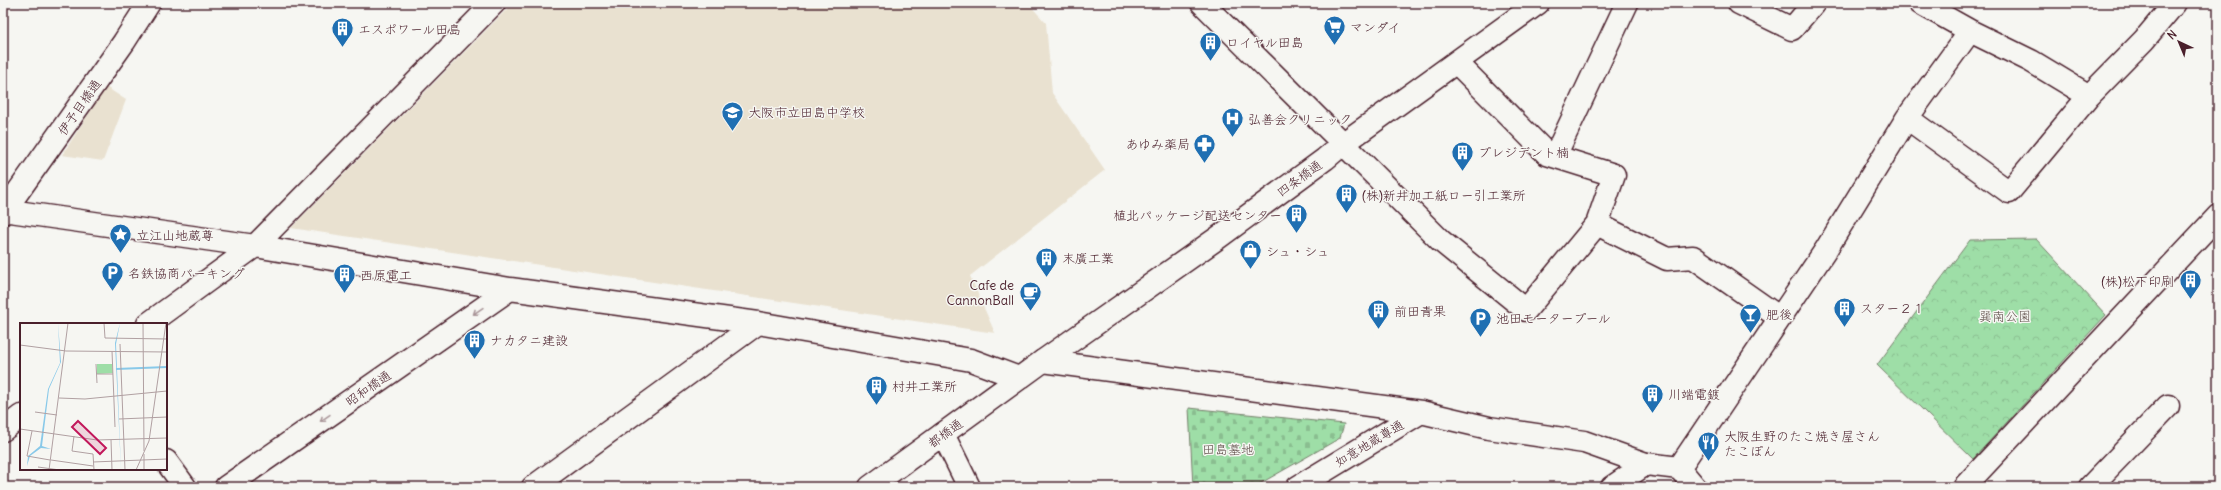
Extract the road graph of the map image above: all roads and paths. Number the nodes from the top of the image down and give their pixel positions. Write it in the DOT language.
graph roads {
  1 [pos="149,3"];
  2 [pos="1202,3"];
  3 [pos="1538,3"];
  4 [pos="1627,3"];
  5 [pos="1739,3"];
  6 [pos="1814,3"];
  7 [pos="1920,3"];
  8 [pos="2175,3"];
  9 [pos="489,5"];
  10 [pos="1970,31"];
  11 [pos="1457,63"];
  12 [pos="2089,96"];
  13 [pos="1907,118"];
  14 [pos="1344,143"];
  15 [pos="1555,156"];
  16 [pos="4,211"];
  17 [pos="2217,221"];
  18 [pos="1597,224"];
  19 [pos="255,246"];
  20 [pos="510,289"];
  21 [pos="1780,318"];
  22 [pos="149,323"];
  23 [pos="758,323"];
  24 [pos="1043,361"];
  25 [pos="1020,378"];
  26 [pos="2168,406"];
  27 [pos="1421,412"];
  28 [pos="20,417"];
  29 [pos="3,430"];
  30 [pos="943,434"];
  31 [pos="167,462"];
  32 [pos="1646,464"];
  33 [pos="1679,468"];
  34 [pos="1976,483"];
  35 [pos="185,487"];
  36 [pos="226,487"];
  37 [pos="533,487"];
  38 [pos="870,487"];
  39 [pos="970,487"];
  40 [pos="1298,487"];
  41 [pos="1612,487"];
  42 [pos="1696,487"];
  43 [pos="2090,487"];
  1 -- 16 [label="street, 伊予目橋通"];
  2 -- 14 [label="street"];
  3 -- 11 [label="street, 四条橋通"];
  4 -- 15 [label="street"];
  5 -- 6 [label="street"];
  7 -- 10 [label="street"];
  8 -- 12 [label="street"];
  9 -- 19 [label="street"];
  10 -- 12 [label="street"];
  10 -- 13 [label="street"];
  11 -- 14 [label="street, 四条橋通"];
  11 -- 15 [label="street"];
  12 -- 13 [label="street"];
  13 -- 21 [label="street"];
  14 -- 18 [label="street"];
  14 -- 24 [label="street, 四条橋通"];
  15 -- 18 [label="street"];
  16 -- 19 [label="street"];
  17 -- 34 [label="street"];
  18 -- 21 [label="street"];
  19 -- 20 [label="street"];
  19 -- 22 [label="street"];
  20 -- 23 [label="street"];
  20 -- 36 [label="street, 昭和橋通, one-way"];
  21 -- 33 [label="street"];
  23 -- 25 [label="street"];
  23 -- 37 [label="street"];
  24 -- 25 [label="street, 四条橋通"];
  24 -- 27 [label="street"];
  25 -- 30 [label="street, 都橋通"];
  26 -- 43 [label="street"];
  27 -- 32 [label="street"];
  27 -- 40 [label="street, 如意地蔵尊通"];
  28 -- 29 [label="street"];
  30 -- 38 [label="street, 都橋通"];
  30 -- 39 [label="street"];
  31 -- 35 [label="street"];
  32 -- 33 [label="street"];
  32 -- 41 [label="street"];
  33 -- 42 [label="street"];
}
